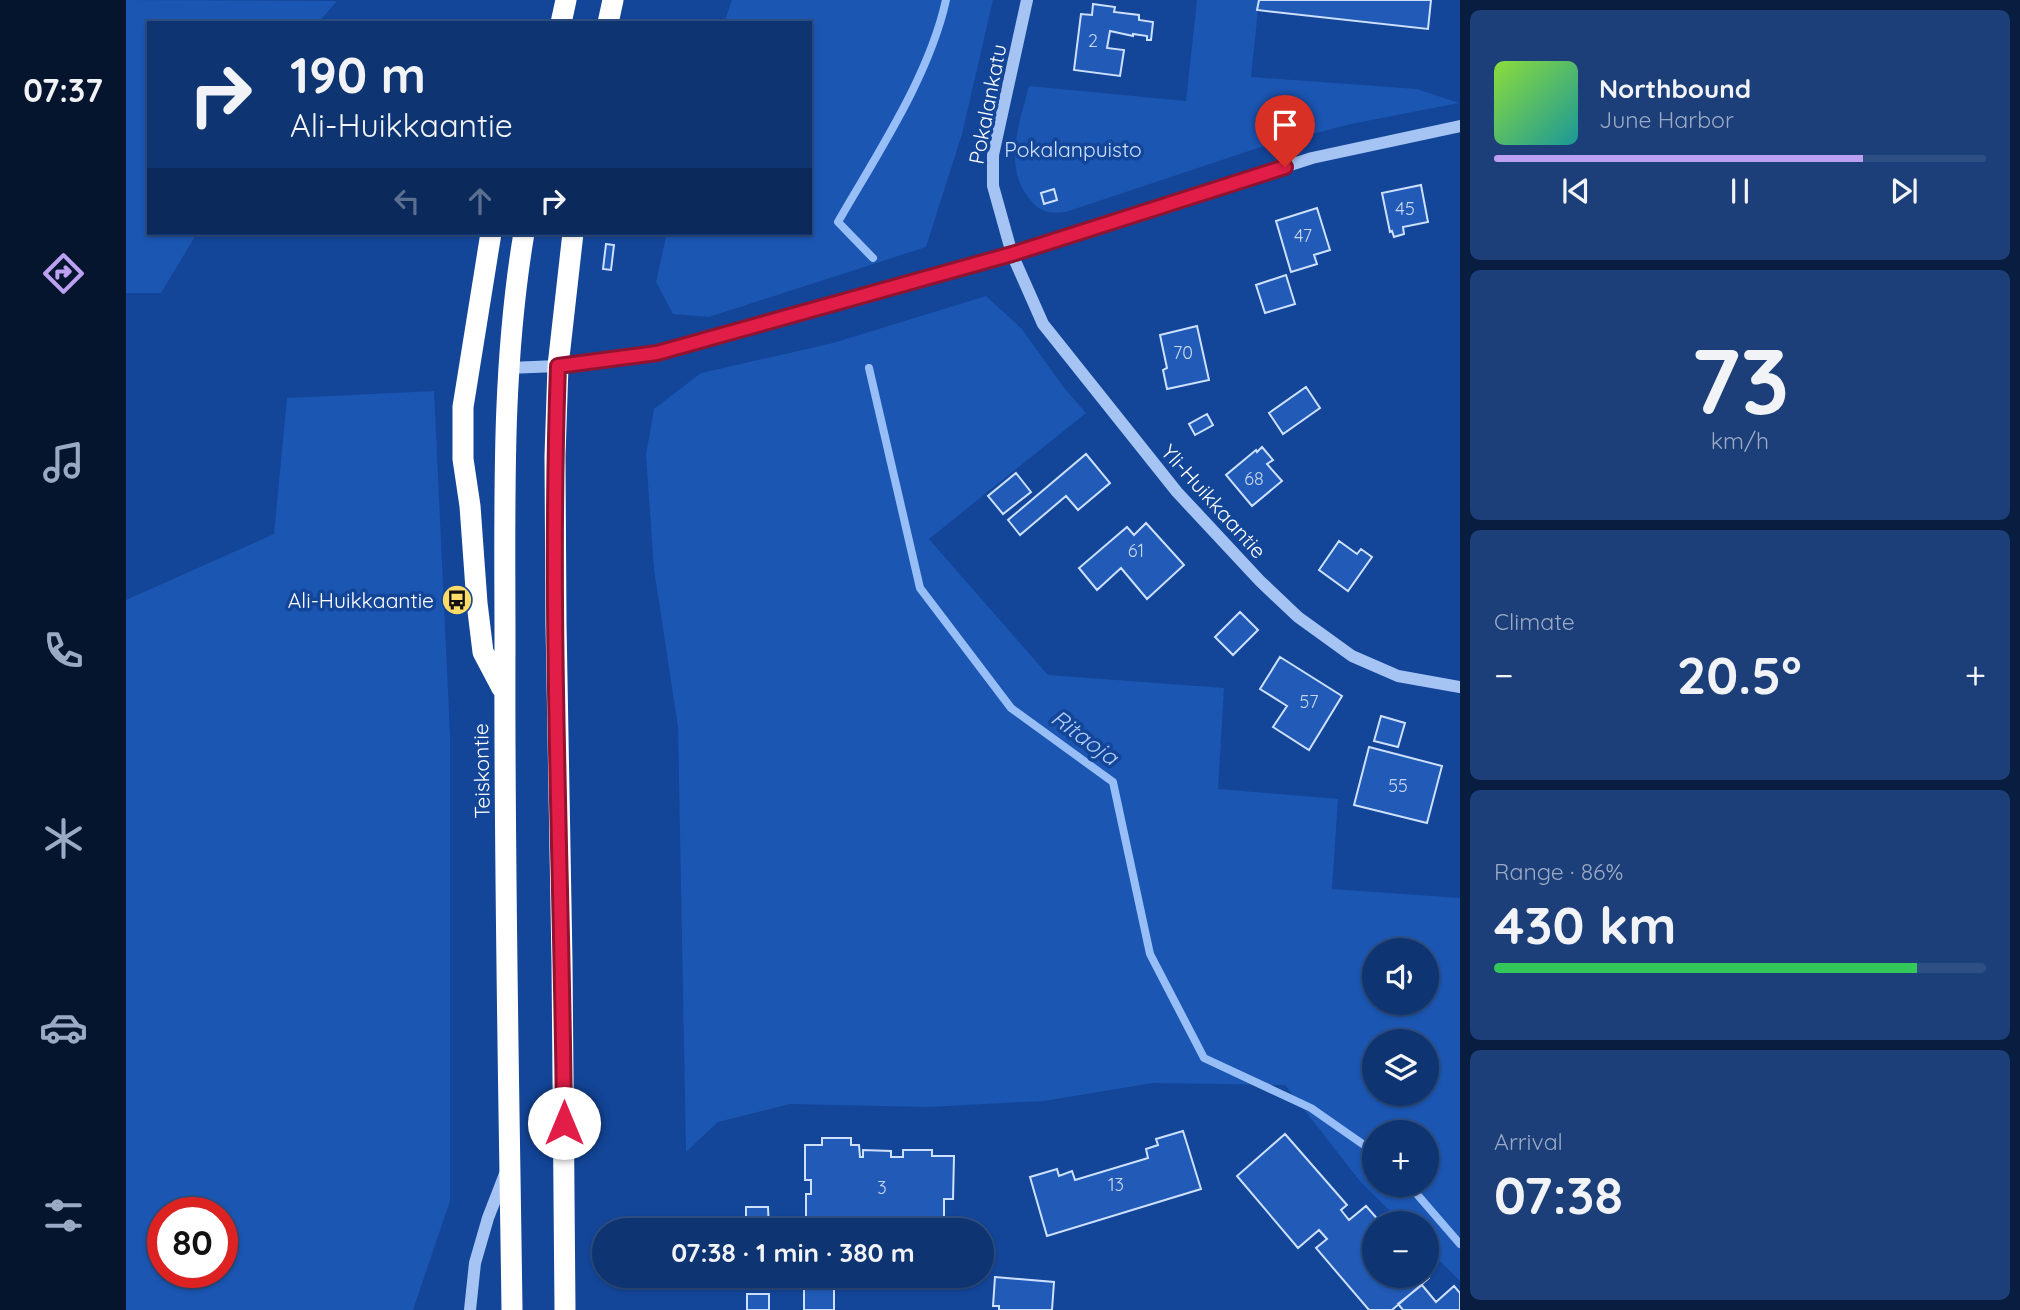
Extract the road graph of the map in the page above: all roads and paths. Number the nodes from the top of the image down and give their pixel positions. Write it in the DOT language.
graph roads {
  1 [pos="566,0"];
  2 [pos="613,0"];
  3 [pos="1027,0"];
  4 [pos="561,21"];
  5 [pos="608,21"];
  6 [pos="1460,126"];
  7 [pos="491,235"];
  8 [pos="524,235"];
  9 [pos="573,235"];
  10 [pos="1012,254"];
  11 [pos="558,366"];
  12 [pos="507,368"];
  13 [pos="1460,687"];
  14 [pos="504,693"];
  15 [pos="510,1161"];
  16 [pos="470,1310"];
  17 [pos="512,1310"];
  18 [pos="565,1310"];
  1 -- 4 [label="highway"];
  2 -- 5 [label="highway"];
  3 -- 10 [label="street, Pokalankatu"];
  6 -- 10 [label="street"];
  7 -- 14 [label="highway"];
  8 -- 12 [label="highway, Teiskontie"];
  9 -- 11 [label="highway"];
  10 -- 11 [label="street"];
  10 -- 13 [label="street, Yli-Huikkaantie"];
  11 -- 12 [label="street"];
  11 -- 18 [label="highway"];
  12 -- 14 [label="highway, Teiskontie"];
  14 -- 15 [label="highway, Teiskontie"];
  15 -- 16 [label="street"];
  15 -- 17 [label="highway, Teiskontie"];
}
